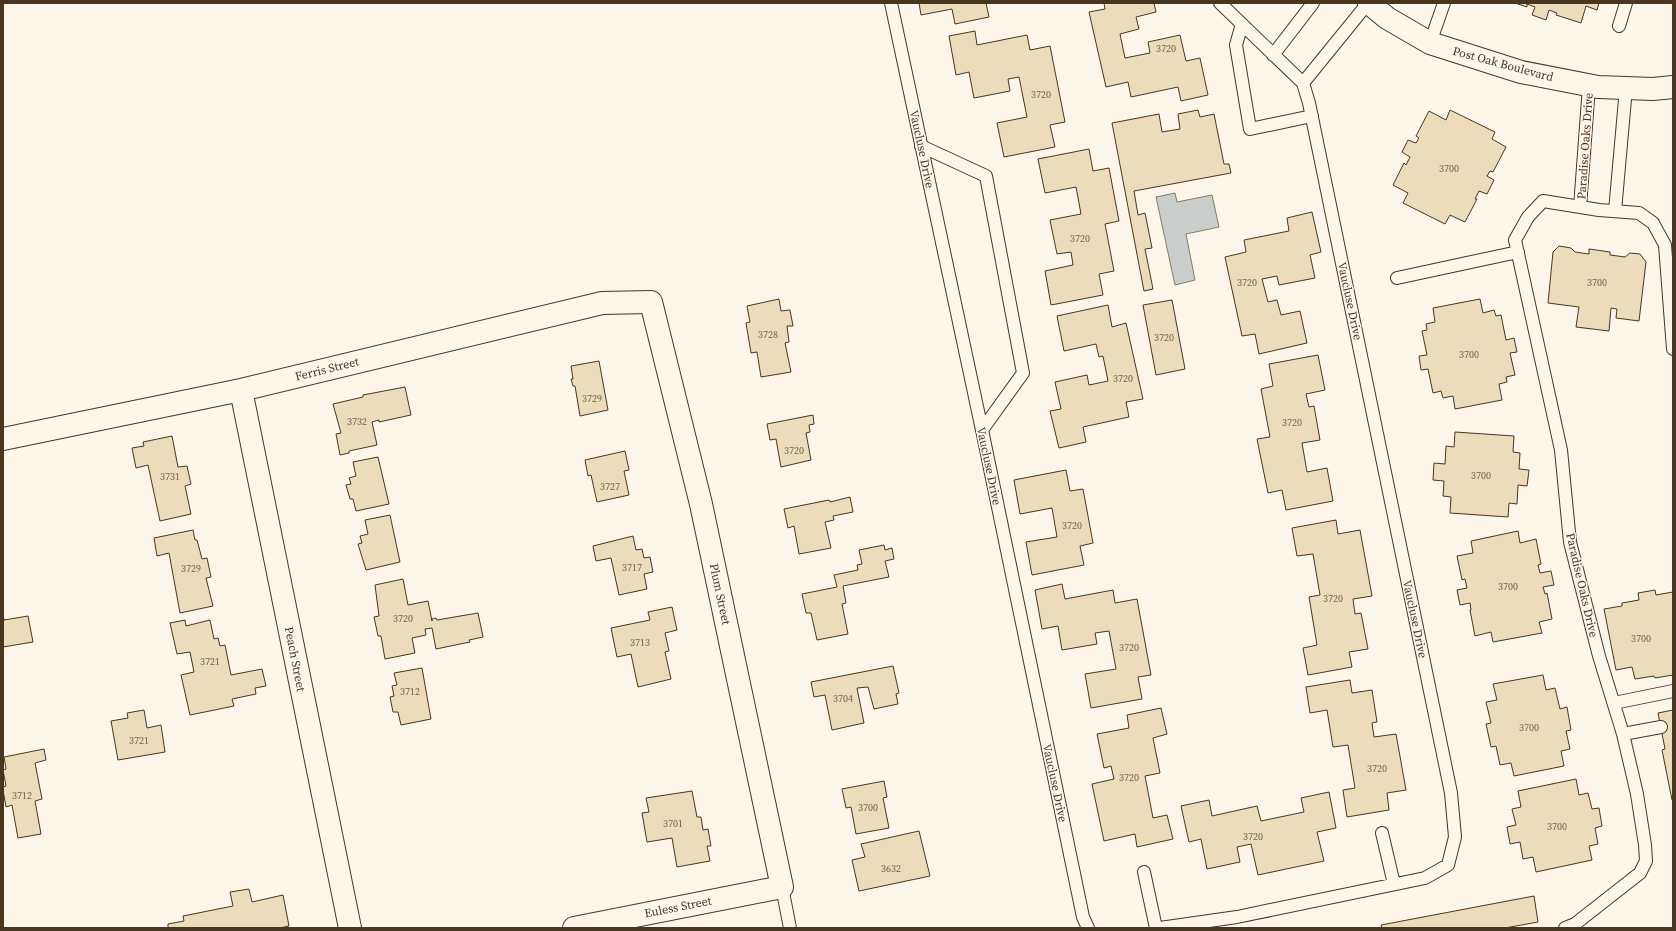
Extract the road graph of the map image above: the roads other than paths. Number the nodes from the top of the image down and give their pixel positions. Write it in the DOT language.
graph roads {
  1 [pos="891,3"];
  2 [pos="1220,3"];
  3 [pos="1313,3"];
  4 [pos="1368,3"];
  5 [pos="1444,3"];
  6 [pos="1626,3"];
  7 [pos="1242,24"];
  8 [pos="1619,26"];
  9 [pos="1430,43"];
  10 [pos="1273,55"];
  11 [pos="1303,83"];
  12 [pos="1589,86"];
  13 [pos="1673,87"];
  14 [pos="1626,88"];
  15 [pos="1312,116"];
  16 [pos="921,146"];
  17 [pos="1580,207"];
  18 [pos="1615,211"];
  19 [pos="1518,252"];
  20 [pos="1397,278"];
  21 [pos="651,302"];
  22 [pos="1673,349"];
  23 [pos="240,390"];
  24 [pos="982,430"];
  25 [pos="3,439"];
  26 [pos="1673,691"];
  27 [pos="1614,704"];
  28 [pos="1661,727"];
  29 [pos="1623,734"];
  30 [pos="1382,833"];
  31 [pos="1144,872"];
  32 [pos="1394,884"];
  33 [pos="782,887"];
  34 [pos="1572,927"];
  35 [pos="350,928"];
  36 [pos="574,928"];
  37 [pos="790,928"];
  38 [pos="1088,928"];
  39 [pos="1156,928"];
  40 [pos="1160,928"];
  1 -- 16 [label="lane, Vaucluse Drive"];
  2 -- 7 [label="lane"];
  3 -- 10 [label="lane"];
  4 -- 9 [label="street, Post Oak Boulevard"];
  4 -- 11 [label="lane"];
  5 -- 9 [label="lane"];
  6 -- 8 [label="lane"];
  7 -- 10 [label="lane"];
  7 -- 15 [label="lane"];
  9 -- 12 [label="street, Post Oak Boulevard"];
  10 -- 11 [label="lane"];
  11 -- 15 [label="lane, Vaucluse Drive"];
  12 -- 14 [label="street, Post Oak Boulevard"];
  12 -- 17 [label="lane, Paradise Oaks Drive"];
  13 -- 14 [label="street, Post Oak Boulevard"];
  14 -- 18 [label="lane"];
  15 -- 32 [label="lane, Vaucluse Drive"];
  16 -- 24 [label="lane, Vaucluse Drive"];
  16 -- 24 [label="lane"];
  17 -- 18 [label="lane, Paradise Oaks Drive"];
  17 -- 19 [label="lane, Paradise Oaks Drive"];
  18 -- 22 [label="lane, Paradise Oaks Drive"];
  19 -- 20 [label="lane"];
  19 -- 27 [label="lane, Paradise Oaks Drive"];
  21 -- 23 [label="street, Ferris Street"];
  21 -- 33 [label="street, Plum Street"];
  23 -- 25 [label="street, Ferris Street"];
  23 -- 35 [label="street, Peach Street"];
  24 -- 38 [label="lane, Vaucluse Drive"];
  26 -- 27 [label="lane"];
  27 -- 29 [label="lane, Paradise Oaks Drive"];
  28 -- 29 [label="lane"];
  29 -- 34 [label="lane, Paradise Oaks Drive"];
  30 -- 32 [label="lane"];
  31 -- 39 [label="lane"];
  32 -- 40 [label="lane, Vaucluse Drive"];
  33 -- 36 [label="street, Euless Street"];
  33 -- 37 [label="lane"];
}
